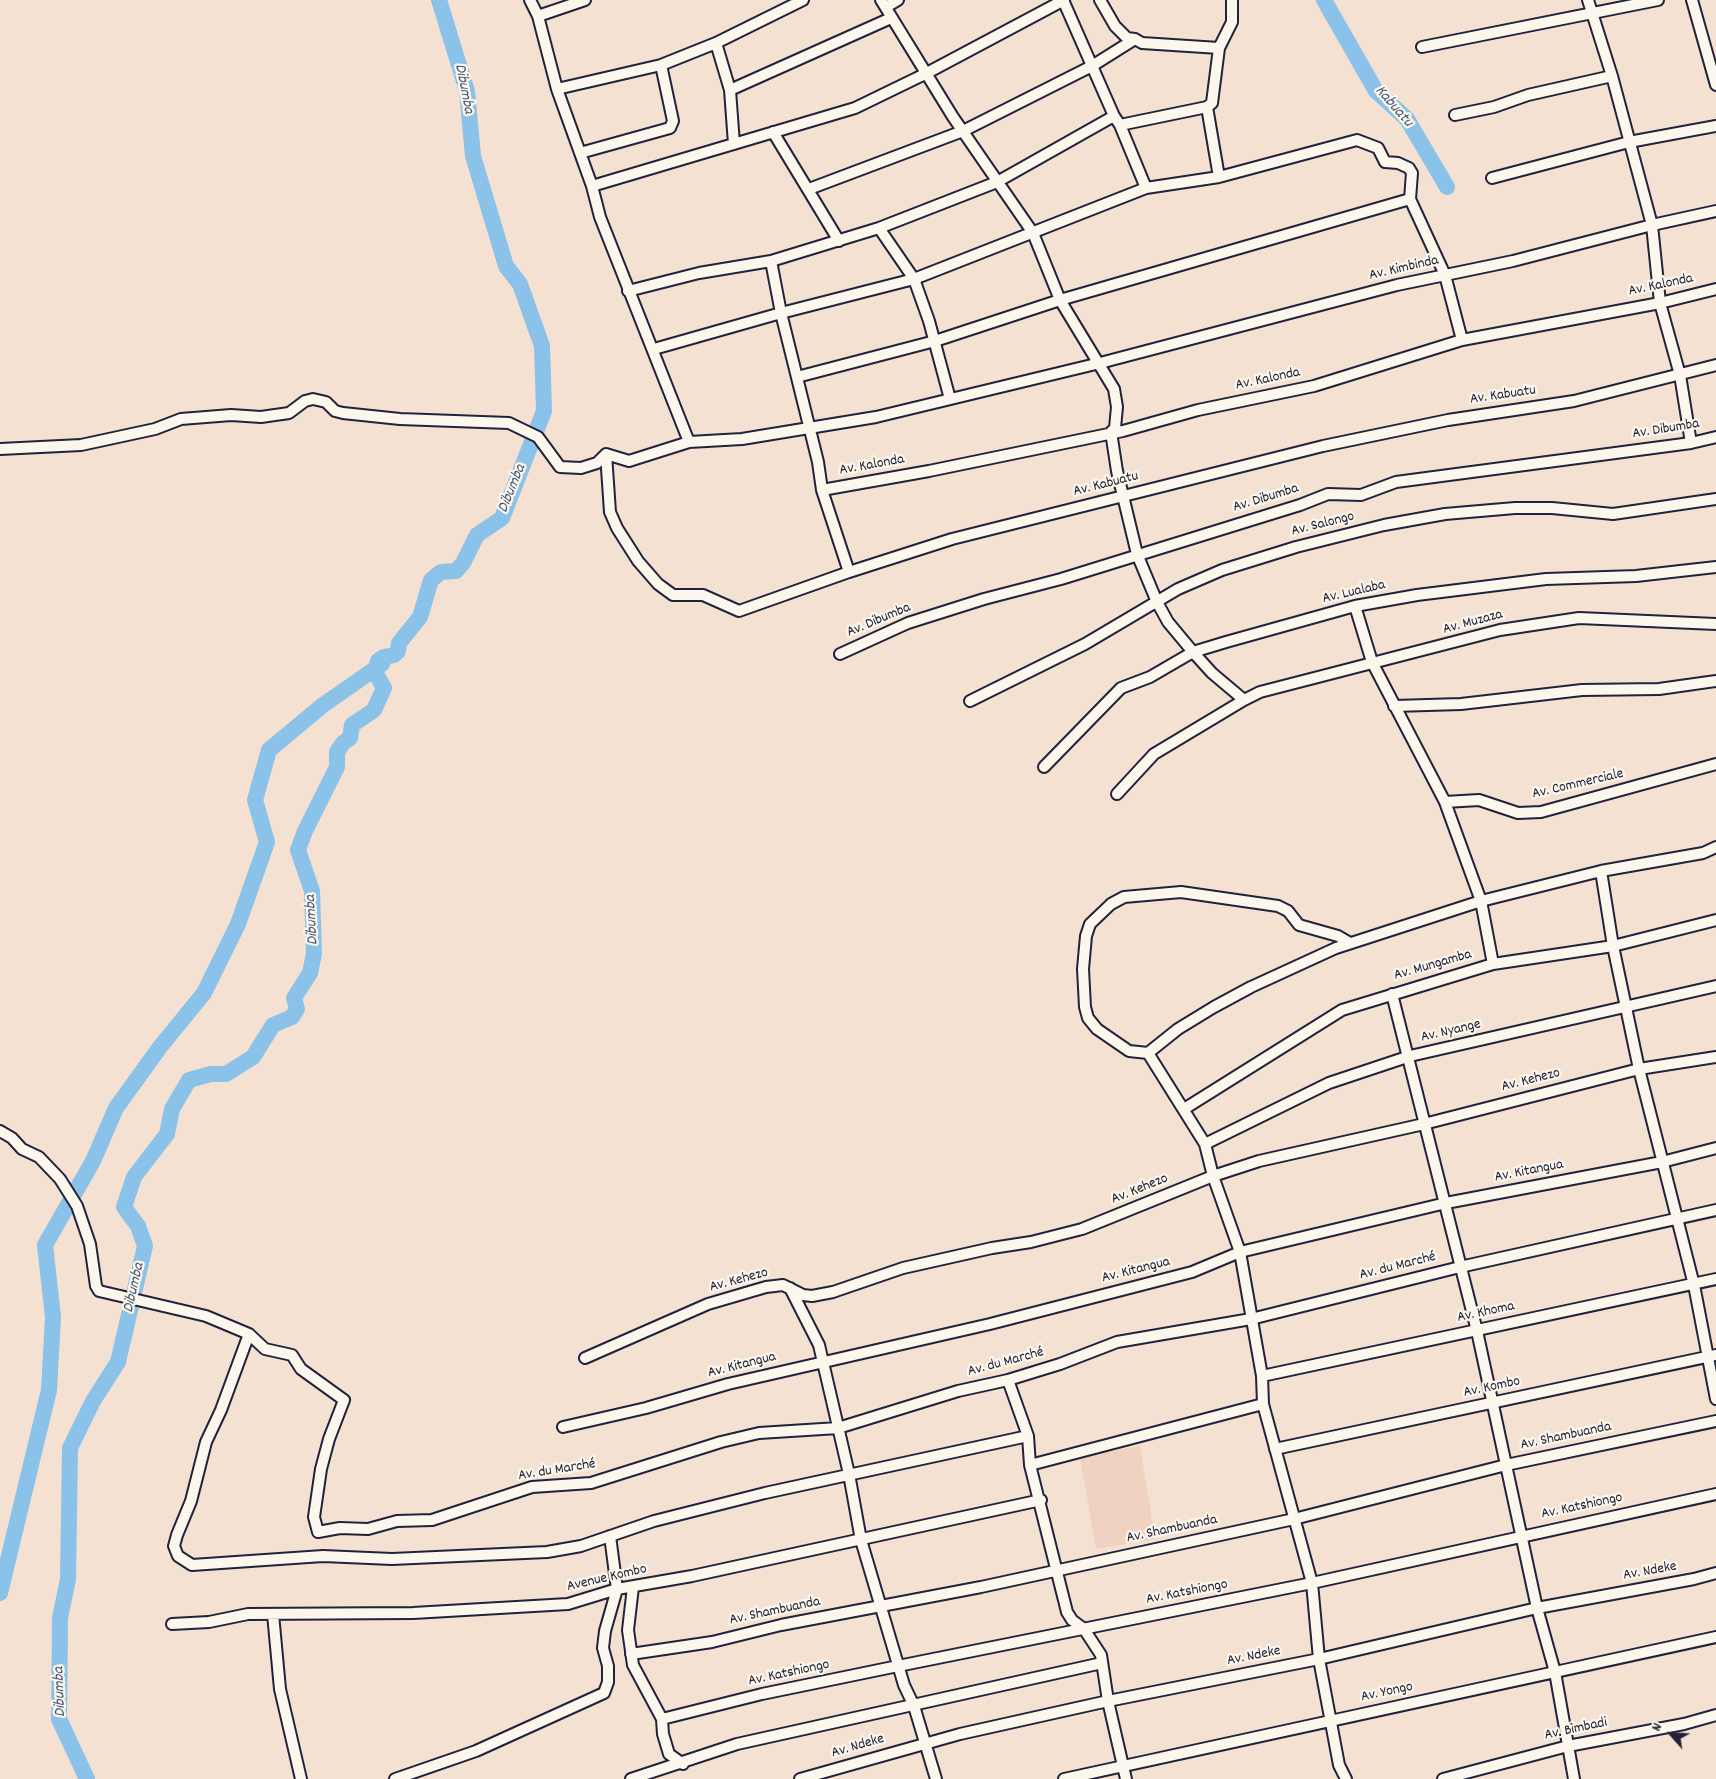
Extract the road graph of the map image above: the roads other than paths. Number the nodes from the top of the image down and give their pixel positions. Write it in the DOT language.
graph roads {
  1 [pos="530,0"];
  2 [pos="585,0"];
  3 [pos="803,0"];
  4 [pos="898,0"];
  5 [pos="1064,0"];
  6 [pos="1100,0"];
  7 [pos="1232,0"];
  8 [pos="1588,0"];
  9 [pos="1658,0"];
  10 [pos="1692,0"];
  11 [pos="883,4"];
  12 [pos="1592,13"];
  13 [pos="538,16"];
  14 [pos="891,18"];
  15 [pos="1135,39"];
  16 [pos="716,42"];
  17 [pos="1422,47"];
  18 [pos="1219,48"];
  19 [pos="660,65"];
  20 [pos="1092,66"];
  21 [pos="925,74"];
  22 [pos="1612,76"];
  23 [pos="1716,85"];
  24 [pos="557,88"];
  25 [pos="730,90"];
  26 [pos="1208,108"];
  27 [pos="1455,115"];
  28 [pos="1114,116"];
  29 [pos="1120,125"];
  30 [pos="1716,126"];
  31 [pos="963,131"];
  32 [pos="773,132"];
  33 [pos="1629,142"];
  34 [pos="734,144"];
  35 [pos="580,153"];
  36 [pos="1219,177"];
  37 [pos="1492,178"];
  38 [pos="996,182"];
  39 [pos="592,186"];
  40 [pos="1146,188"];
  41 [pos="809,189"];
  42 [pos="1410,199"];
  43 [pos="1716,211"];
  44 [pos="1652,225"];
  45 [pos="879,228"];
  46 [pos="1033,233"];
  47 [pos="839,241"];
  48 [pos="771,261"];
  49 [pos="1445,275"];
  50 [pos="914,279"];
  51 [pos="1716,289"];
  52 [pos="628,291"];
  53 [pos="1060,300"];
  54 [pos="1660,303"];
  55 [pos="781,313"];
  56 [pos="1462,340"];
  57 [pos="935,341"];
  58 [pos="654,349"];
  59 [pos="1100,363"];
  60 [pos="1716,365"];
  61 [pos="1680,375"];
  62 [pos="797,377"];
  63 [pos="950,399"];
  64 [pos="810,429"];
  65 [pos="1111,432"];
  66 [pos="1716,437"];
  67 [pos="689,442"];
  68 [pos="1691,443"];
  69 [pos="0,449"];
  70 [pos="606,454"];
  71 [pos="822,490"];
  72 [pos="1123,496"];
  73 [pos="1716,499"];
  74 [pos="1137,554"];
  75 [pos="1716,567"];
  76 [pos="849,572"];
  77 [pos="1157,602"];
  78 [pos="1356,606"];
  79 [pos="1716,624"];
  80 [pos="1193,652"];
  81 [pos="840,654"];
  82 [pos="1372,662"];
  83 [pos="1716,681"];
  84 [pos="970,700"];
  85 [pos="1244,700"];
  86 [pos="1394,706"];
  87 [pos="1716,764"];
  88 [pos="1044,767"];
  89 [pos="1117,794"];
  90 [pos="1444,802"];
  91 [pos="1716,847"];
  92 [pos="1601,871"];
  93 [pos="1481,901"];
  94 [pos="1716,920"];
  95 [pos="1350,943"];
  96 [pos="1613,946"];
  97 [pos="1493,964"];
  98 [pos="1716,986"];
  99 [pos="1392,994"];
  100 [pos="1627,1008"];
  101 [pos="1148,1054"];
  102 [pos="1410,1056"];
  103 [pos="1716,1057"];
  104 [pos="1639,1069"];
  105 [pos="1184,1109"];
  106 [pos="1424,1124"];
  107 [pos="0,1131"];
  108 [pos="1205,1144"];
  109 [pos="1716,1148"];
  110 [pos="1662,1162"];
  111 [pos="1213,1176"];
  112 [pos="1446,1203"];
  113 [pos="1716,1210"];
  114 [pos="1676,1220"];
  115 [pos="1240,1252"];
  116 [pos="1460,1267"];
  117 [pos="1716,1279"];
  118 [pos="1694,1285"];
  119 [pos="790,1288"];
  120 [pos="1251,1319"];
  121 [pos="1477,1331"];
  122 [pos="249,1334"];
  123 [pos="1712,1356"];
  124 [pos="585,1358"];
  125 [pos="822,1362"];
  126 [pos="1262,1376"];
  127 [pos="1008,1380"];
  128 [pos="1716,1399"];
  129 [pos="1492,1403"];
  130 [pos="1263,1404"];
  131 [pos="1716,1421"];
  132 [pos="563,1428"];
  133 [pos="838,1428"];
  134 [pos="1028,1436"];
  135 [pos="1275,1449"];
  136 [pos="1030,1465"];
  137 [pos="1506,1465"];
  138 [pos="850,1474"];
  139 [pos="1716,1494"];
  140 [pos="1041,1500"];
  141 [pos="1294,1520"];
  142 [pos="610,1536"];
  143 [pos="1522,1536"];
  144 [pos="861,1540"];
  145 [pos="1056,1570"];
  146 [pos="1716,1573"];
  147 [pos="1312,1584"];
  148 [pos="633,1587"];
  149 [pos="618,1588"];
  150 [pos="880,1606"];
  151 [pos="1537,1608"];
  152 [pos="273,1614"];
  153 [pos="172,1624"];
  154 [pos="1084,1629"];
  155 [pos="1716,1637"];
  156 [pos="631,1654"];
  157 [pos="1320,1659"];
  158 [pos="1102,1662"];
  159 [pos="898,1666"];
  160 [pos="1555,1672"];
  161 [pos="1108,1701"];
  162 [pos="914,1706"];
  163 [pos="1716,1715"];
  164 [pos="662,1719"];
  165 [pos="1330,1720"];
  166 [pos="924,1744"];
  167 [pos="1568,1746"];
  168 [pos="683,1764"];
  169 [pos="1124,1766"];
  170 [pos="301,1779"];
  171 [pos="395,1779"];
  172 [pos="631,1779"];
  173 [pos="800,1779"];
  174 [pos="936,1779"];
  175 [pos="1064,1779"];
  176 [pos="1126,1779"];
  177 [pos="1346,1779"];
  178 [pos="1443,1779"];
  179 [pos="1574,1779"];
  1 -- 13 [label="street"];
  2 -- 13 [label="street"];
  3 -- 16 [label="street"];
  4 -- 11 [label="street"];
  5 -- 20 [label="street"];
  5 -- 21 [label="street"];
  6 -- 15 [label="street"];
  7 -- 18 [label="street"];
  8 -- 12 [label="street"];
  9 -- 12 [label="street"];
  10 -- 23 [label="street"];
  11 -- 14 [label="street"];
  12 -- 17 [label="street"];
  12 -- 22 [label="street"];
  13 -- 24 [label="street"];
  14 -- 21 [label="street"];
  14 -- 25 [label="street"];
  15 -- 18 [label="street"];
  15 -- 20 [label="street"];
  16 -- 19 [label="street"];
  16 -- 25 [label="street"];
  18 -- 26 [label="street"];
  19 -- 24 [label="street"];
  19 -- 35 [label="street"];
  20 -- 28 [label="street"];
  20 -- 31 [label="street"];
  21 -- 31 [label="street"];
  21 -- 32 [label="street"];
  22 -- 27 [label="street"];
  22 -- 33 [label="street"];
  24 -- 35 [label="street"];
  25 -- 34 [label="street"];
  26 -- 29 [label="street"];
  26 -- 36 [label="street"];
  28 -- 29 [label="street"];
  28 -- 38 [label="street"];
  29 -- 40 [label="street"];
  30 -- 33 [label="street"];
  31 -- 38 [label="street"];
  31 -- 41 [label="street"];
  32 -- 34 [label="street"];
  32 -- 41 [label="street"];
  33 -- 37 [label="street"];
  33 -- 44 [label="street"];
  34 -- 39 [label="street"];
  35 -- 39 [label="street"];
  36 -- 40 [label="street"];
  36 -- 42 [label="street"];
  38 -- 45 [label="street"];
  38 -- 46 [label="street"];
  39 -- 52 [label="street"];
  40 -- 46 [label="street"];
  41 -- 47 [label="street"];
  42 -- 49 [label="street"];
  42 -- 53 [label="street"];
  43 -- 44 [label="street, Av. Kimbinda"];
  44 -- 49 [label="street, Av. Kimbinda"];
  44 -- 54 [label="street"];
  45 -- 47 [label="street"];
  45 -- 50 [label="street"];
  46 -- 50 [label="street"];
  46 -- 53 [label="street"];
  47 -- 48 [label="street"];
  48 -- 52 [label="street"];
  48 -- 55 [label="street"];
  49 -- 56 [label="street"];
  49 -- 59 [label="street, Av. Kimbinda"];
  50 -- 55 [label="street"];
  50 -- 57 [label="street"];
  51 -- 54 [label="street, Av. Kalonda"];
  52 -- 58 [label="street"];
  53 -- 57 [label="street"];
  53 -- 59 [label="street"];
  54 -- 56 [label="street, Av. Kalonda"];
  54 -- 61 [label="street"];
  55 -- 58 [label="street"];
  55 -- 62 [label="street"];
  56 -- 65 [label="street, Av. Kalonda"];
  57 -- 62 [label="street"];
  57 -- 63 [label="street"];
  58 -- 67 [label="street"];
  59 -- 63 [label="street, Av. Kimbinda"];
  59 -- 65 [label="street"];
  60 -- 61 [label="street, Av. Kabuatu"];
  61 -- 68 [label="street"];
  61 -- 72 [label="street, Av. Kabuatu"];
  62 -- 64 [label="street"];
  63 -- 64 [label="street, Av. Kimbinda"];
  64 -- 67 [label="street, Av. Kimbinda"];
  64 -- 71 [label="street"];
  65 -- 71 [label="street, Av. Kalonda"];
  65 -- 72 [label="street"];
  66 -- 68 [label="street, Av. Dibumba"];
  67 -- 70 [label="street, Av. Kimbinda"];
  68 -- 74 [label="street, Av. Dibumba"];
  69 -- 70 [label="street"];
  70 -- 76 [label="street, Av. Kabuatu"];
  71 -- 76 [label="street"];
  72 -- 74 [label="street"];
  72 -- 76 [label="street, Av. Kabuatu"];
  73 -- 77 [label="street, Av. Salongo"];
  74 -- 77 [label="street"];
  74 -- 81 [label="street, Av. Dibumba"];
  75 -- 78 [label="street, Av. Lualaba"];
  77 -- 80 [label="street"];
  77 -- 84 [label="street, Av. Salongo"];
  78 -- 80 [label="street, Av. Lualaba"];
  78 -- 82 [label="street"];
  79 -- 82 [label="street, Av. Muzaza"];
  80 -- 85 [label="street"];
  80 -- 88 [label="street, Av. Lualaba"];
  82 -- 85 [label="street, Av. Muzaza"];
  82 -- 86 [label="street"];
  83 -- 86 [label="street"];
  85 -- 89 [label="street, Av. Muzaza"];
  86 -- 90 [label="street"];
  87 -- 90 [label="street, Av. Commerciale"];
  90 -- 93 [label="street"];
  91 -- 92 [label="street"];
  92 -- 93 [label="street"];
  92 -- 96 [label="street"];
  93 -- 95 [label="street"];
  93 -- 97 [label="street"];
  94 -- 96 [label="street, Av. Mungamba"];
  95 -- 101 [label="street"];
  95 -- 101 [label="street"];
  96 -- 97 [label="street, Av. Mungamba"];
  96 -- 100 [label="street"];
  97 -- 99 [label="street, Av. Mungamba"];
  98 -- 100 [label="street, Av. Nyange"];
  99 -- 102 [label="street"];
  99 -- 105 [label="street, Av. Mungamba"];
  100 -- 102 [label="street, Av. Nyange"];
  100 -- 104 [label="street"];
  101 -- 105 [label="street"];
  102 -- 106 [label="street"];
  102 -- 108 [label="street, Av. Nyange"];
  103 -- 104 [label="street, Av. Kehezo"];
  104 -- 106 [label="street, Av. Kehezo"];
  104 -- 110 [label="street"];
  105 -- 108 [label="street"];
  106 -- 111 [label="street, Av. Kehezo"];
  106 -- 112 [label="street"];
  107 -- 122 [label="street"];
  108 -- 111 [label="street"];
  109 -- 110 [label="street, Av. Kitangua"];
  110 -- 112 [label="street, Av. Kitangua"];
  110 -- 114 [label="street"];
  111 -- 115 [label="street"];
  111 -- 119 [label="street, Av. Kehezo"];
  112 -- 115 [label="street, Av. Kitangua"];
  112 -- 116 [label="street"];
  113 -- 114 [label="street, Av. du Marché"];
  114 -- 116 [label="street, Av. du Marché"];
  114 -- 118 [label="street"];
  115 -- 120 [label="street"];
  115 -- 125 [label="street, Av. Kitangua"];
  116 -- 120 [label="street, Av. du Marché"];
  116 -- 121 [label="street"];
  117 -- 118 [label="street, Av. Khoma"];
  118 -- 121 [label="street, Av. Khoma"];
  118 -- 123 [label="street"];
  119 -- 124 [label="street, Av. Kehezo"];
  119 -- 125 [label="street"];
  120 -- 126 [label="street"];
  120 -- 127 [label="street, Av. du Marché"];
  121 -- 126 [label="street, Av. Khoma"];
  121 -- 129 [label="street"];
  122 -- 133 [label="street, Av. du Marché"];
  122 -- 142 [label="street"];
  123 -- 128 [label="street"];
  123 -- 129 [label="street, Av. Kombo"];
  125 -- 132 [label="street, Av. Kitangua"];
  125 -- 133 [label="street"];
  126 -- 130 [label="street"];
  127 -- 133 [label="street, Av. du Marché"];
  127 -- 134 [label="street"];
  129 -- 135 [label="street, Av. Kombo"];
  129 -- 137 [label="street"];
  130 -- 135 [label="street"];
  130 -- 136 [label="street"];
  131 -- 137 [label="street, Av. Shambuanda"];
  133 -- 138 [label="street"];
  134 -- 136 [label="street"];
  134 -- 138 [label="street"];
  135 -- 141 [label="street"];
  136 -- 140 [label="street"];
  137 -- 141 [label="street, Av. Shambuanda"];
  137 -- 143 [label="street"];
  138 -- 142 [label="street"];
  138 -- 144 [label="street"];
  139 -- 143 [label="street, Av. Katshiongo"];
  140 -- 144 [label="street, Avenue Kombo"];
  140 -- 145 [label="street"];
  141 -- 145 [label="street, Av. Shambuanda"];
  141 -- 147 [label="street"];
  142 -- 149 [label="street"];
  143 -- 147 [label="street, Av. Katshiongo"];
  143 -- 151 [label="street"];
  144 -- 148 [label="street, Avenue Kombo"];
  144 -- 150 [label="street"];
  145 -- 150 [label="street, Av. Shambuanda"];
  145 -- 154 [label="street"];
  146 -- 151 [label="street, Av. Ndeke"];
  147 -- 154 [label="street, Av. Katshiongo"];
  147 -- 157 [label="street"];
  148 -- 149 [label="street, Avenue Kombo"];
  148 -- 156 [label="street"];
  149 -- 152 [label="street, Avenue Kombo"];
  149 -- 171 [label="street"];
  150 -- 156 [label="street, Av. Shambuanda"];
  150 -- 159 [label="street"];
  151 -- 157 [label="street, Av. Ndeke"];
  151 -- 160 [label="street"];
  152 -- 153 [label="street, Avenue Kombo"];
  152 -- 170 [label="street"];
  154 -- 158 [label="street"];
  154 -- 159 [label="street, Av. Katshiongo"];
  155 -- 160 [label="street, Av. Yongo"];
  156 -- 164 [label="street"];
  157 -- 161 [label="street, Av. Ndeke"];
  157 -- 165 [label="street"];
  158 -- 161 [label="street"];
  158 -- 162 [label="street"];
  159 -- 162 [label="street"];
  159 -- 164 [label="street, Av. Katshiongo"];
  160 -- 165 [label="street, Av. Yongo"];
  160 -- 167 [label="street"];
  161 -- 166 [label="street, Av. Ndeke"];
  161 -- 169 [label="street"];
  162 -- 166 [label="street"];
  162 -- 168 [label="street"];
  163 -- 167 [label="street, Av. Bimbadi"];
  164 -- 168 [label="street"];
  165 -- 169 [label="street, Av. Yongo"];
  165 -- 177 [label="street"];
  166 -- 173 [label="street, Av. Ndeke"];
  166 -- 174 [label="street"];
  167 -- 178 [label="street, Av. Bimbadi"];
  167 -- 179 [label="street"];
  168 -- 172 [label="street"];
  169 -- 175 [label="street, Av. Yongo"];
  169 -- 176 [label="street"];
}
